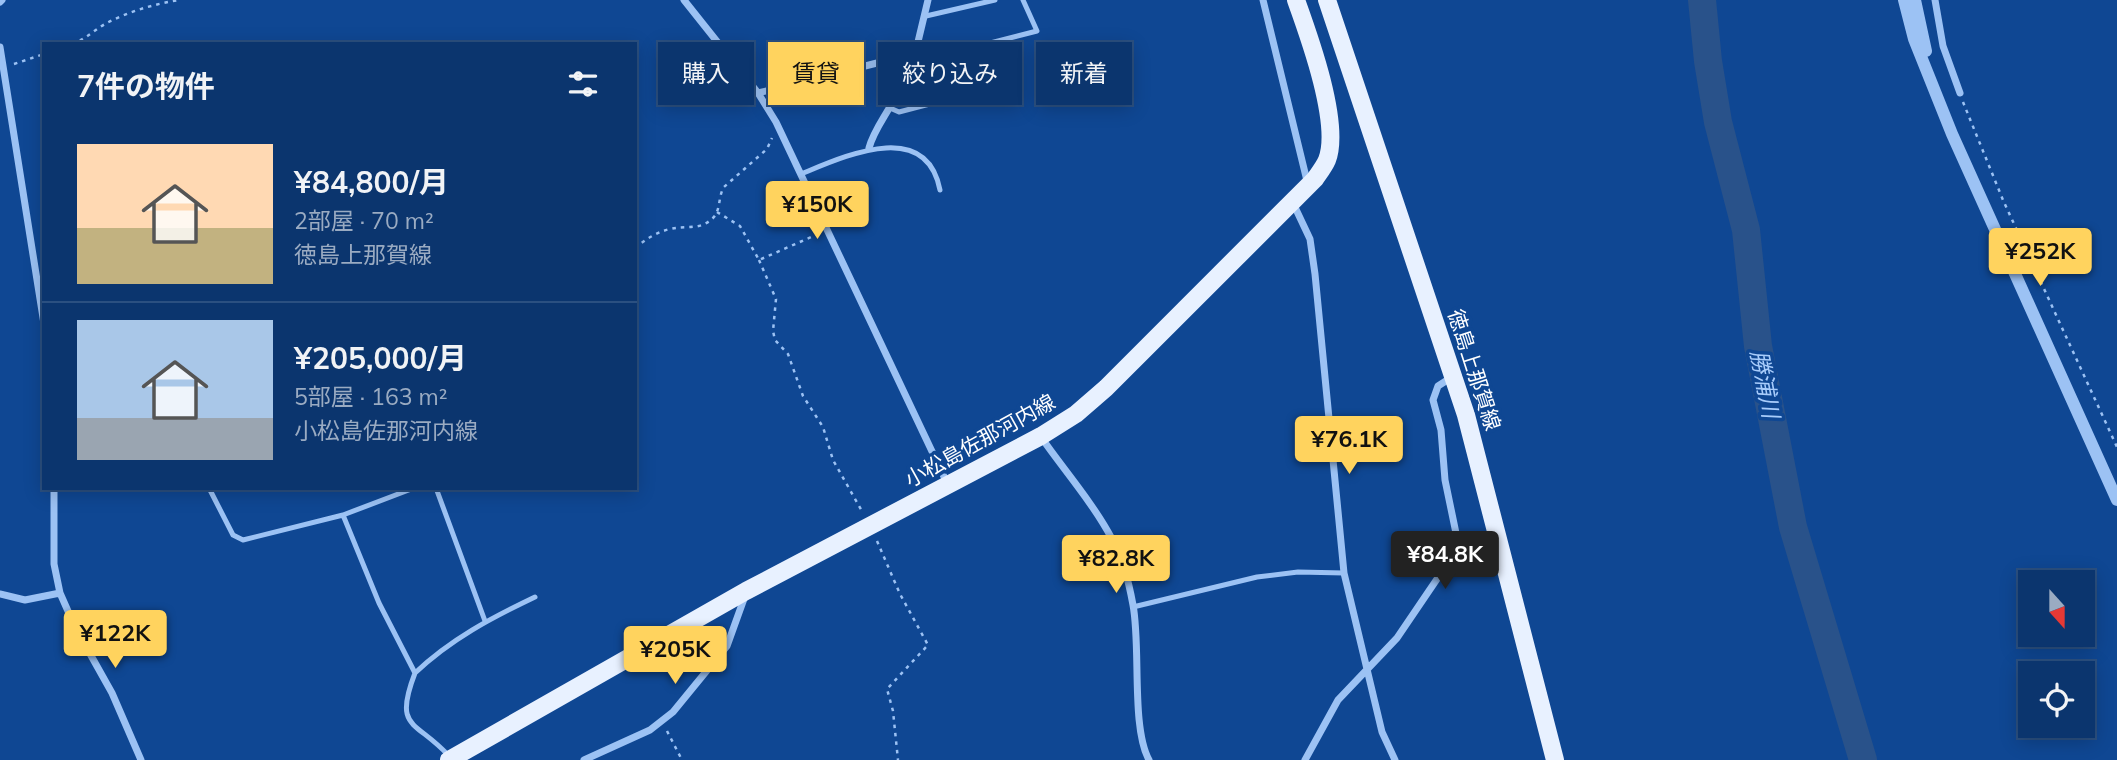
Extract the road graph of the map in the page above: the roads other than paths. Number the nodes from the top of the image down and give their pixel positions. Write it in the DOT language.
graph roads {
  1 [pos="684,0"];
  2 [pos="928,0"];
  3 [pos="995,0"];
  4 [pos="1023,0"];
  5 [pos="1263,0"];
  6 [pos="1296,0"];
  7 [pos="1327,0"];
  8 [pos="1904,0"];
  9 [pos="1915,0"];
  10 [pos="1935,0"];
  11 [pos="926,16"];
  12 [pos="918,42"];
  13 [pos="997,42"];
  14 [pos="0,47"];
  15 [pos="878,63"];
  16 [pos="1934,89"];
  17 [pos="758,93"];
  18 [pos="1959,93"];
  19 [pos="891,105"];
  20 [pos="926,105"];
  21 [pos="890,108"];
  22 [pos="869,148"];
  23 [pos="801,174"];
  24 [pos="1308,186"];
  25 [pos="940,190"];
  26 [pos="1292,201"];
  27 [pos="42,312"];
  28 [pos="1453,377"];
  29 [pos="1041,436"];
  30 [pos="947,485"];
  31 [pos="54,490"];
  32 [pos="210,490"];
  33 [pos="409,490"];
  34 [pos="437,490"];
  35 [pos="2117,500"];
  36 [pos="343,515"];
  37 [pos="1344,573"];
  38 [pos="746,592"];
  39 [pos="60,593"];
  40 [pos="0,594"];
  41 [pos="535,597"];
  42 [pos="1133,607"];
  43 [pos="485,621"];
  44 [pos="1366,669"];
  45 [pos="415,673"];
  46 [pos="450,759"];
  47 [pos="141,760"];
  48 [pos="584,760"];
  49 [pos="1149,760"];
  50 [pos="1305,760"];
  51 [pos="1395,760"];
  52 [pos="1555,760"];
  1 -- 17 [label="street"];
  2 -- 11 [label="street"];
  3 -- 11 [label="lane"];
  4 -- 13 [label="lane"];
  5 -- 24 [label="street"];
  6 -- 24 [label="main road, 小松島佐那河内線"];
  7 -- 28 [label="main road, 徳島上那賀線"];
  8 -- 16 [label="street"];
  9 -- 16 [label="street"];
  10 -- 18 [label="street"];
  11 -- 12 [label="street"];
  14 -- 27 [label="street"];
  15 -- 17 [label="street"];
  16 -- 35 [label="street"];
  17 -- 23 [label="street"];
  19 -- 21 [label="street"];
  20 -- 21 [label="lane"];
  21 -- 22 [label="street"];
  22 -- 23 [label="lane"];
  22 -- 25 [label="lane"];
  23 -- 30 [label="street"];
  24 -- 26 [label="main road, 小松島佐那河内線"];
  26 -- 29 [label="main road, 小松島佐那河内線"];
  26 -- 37 [label="street"];
  28 -- 44 [label="street"];
  28 -- 52 [label="main road, 徳島上那賀線"];
  29 -- 30 [label="main road, 小松島佐那河内線"];
  29 -- 42 [label="street"];
  30 -- 38 [label="main road, 小松島佐那河内線"];
  31 -- 39 [label="street"];
  32 -- 36 [label="lane"];
  33 -- 36 [label="lane"];
  34 -- 43 [label="lane"];
  36 -- 45 [label="lane"];
  37 -- 42 [label="lane"];
  37 -- 44 [label="street"];
  38 -- 46 [label="main road, 小松島佐那河内線"];
  38 -- 48 [label="street"];
  39 -- 40 [label="street"];
  39 -- 47 [label="street"];
  41 -- 43 [label="lane"];
  42 -- 49 [label="street"];
  43 -- 45 [label="lane"];
  44 -- 50 [label="street"];
  44 -- 51 [label="street"];
  45 -- 46 [label="lane"];
}
